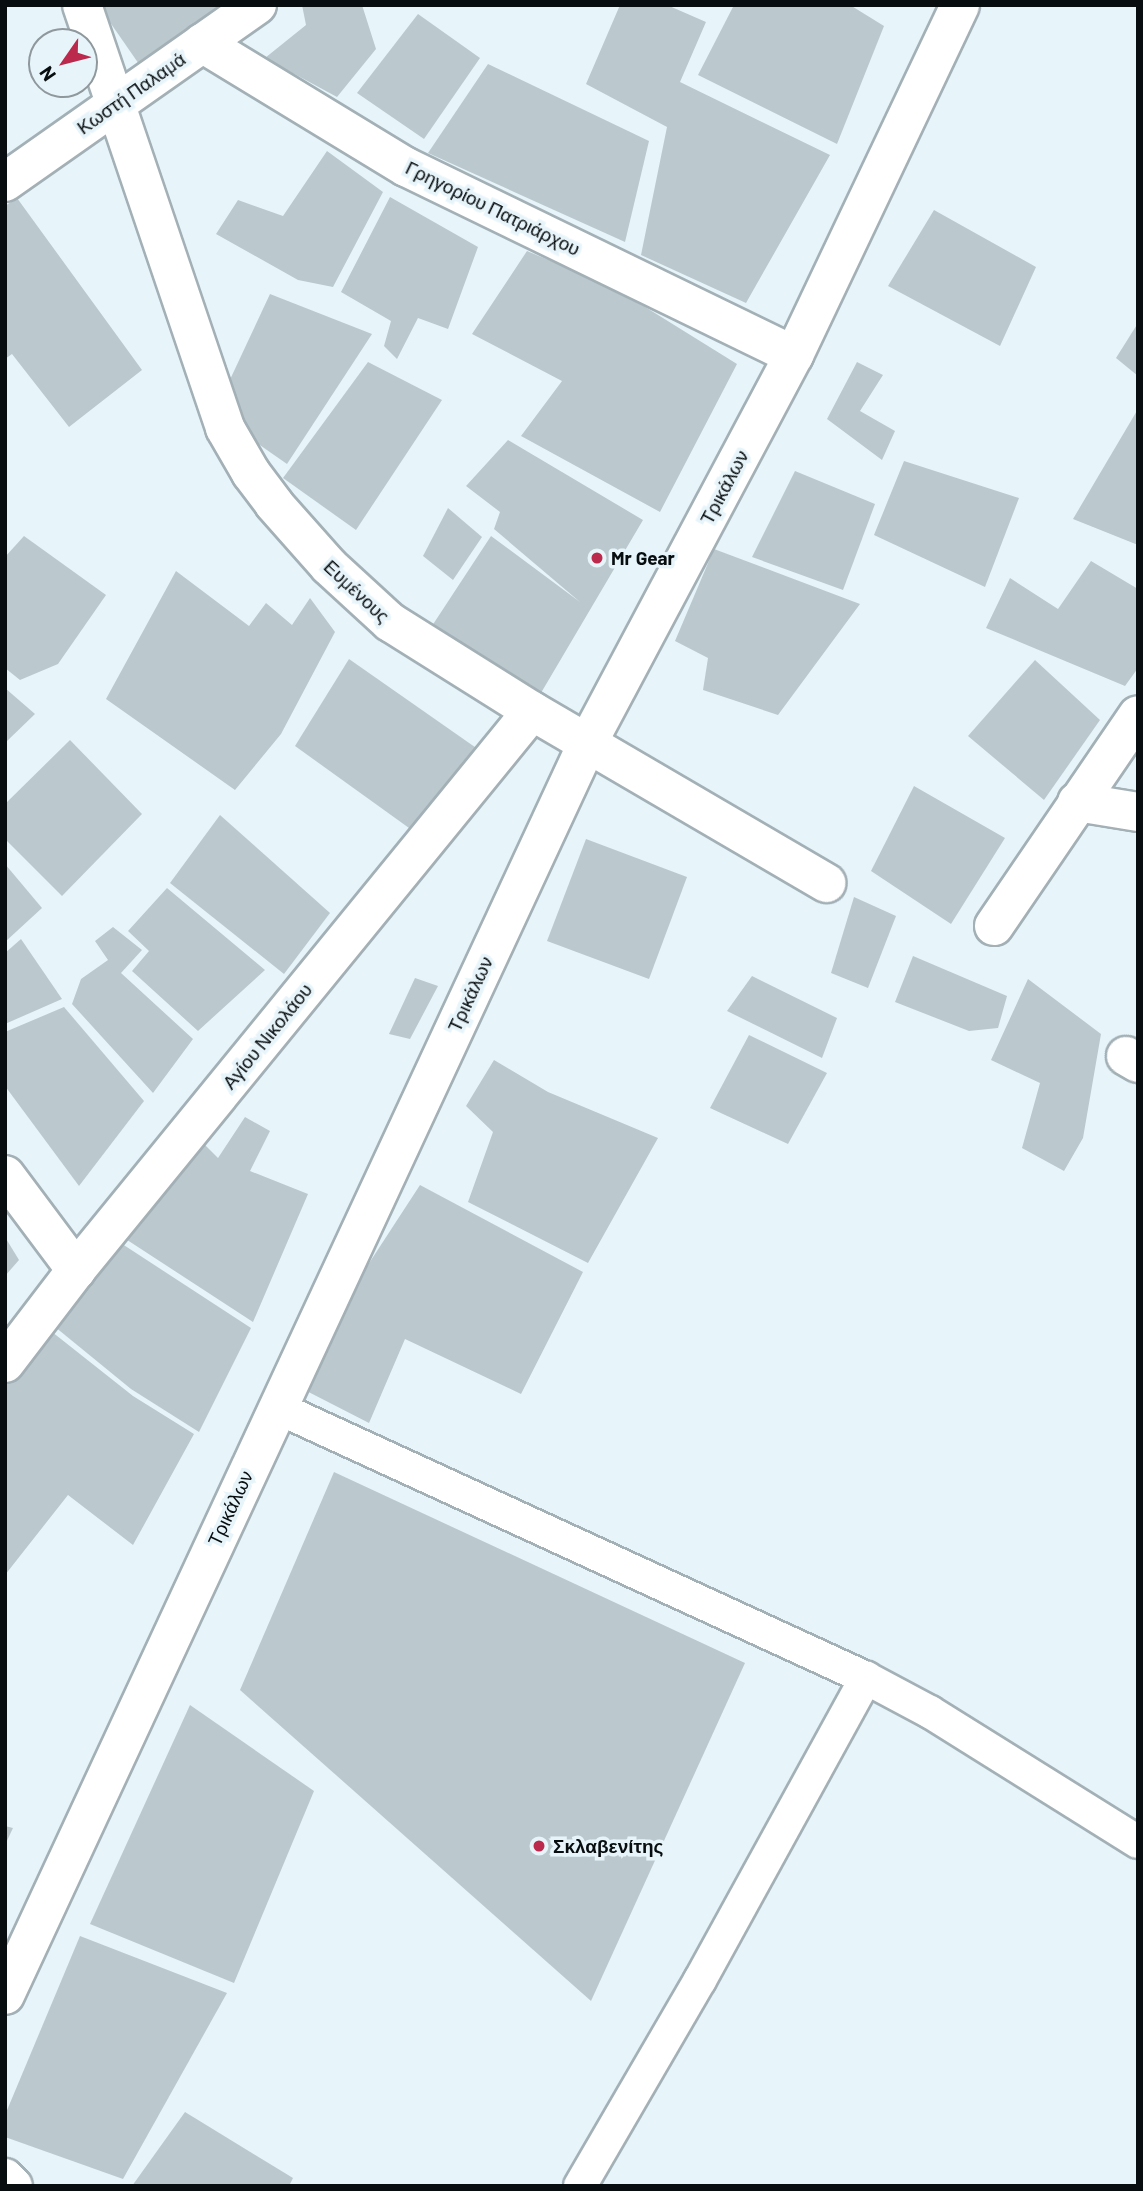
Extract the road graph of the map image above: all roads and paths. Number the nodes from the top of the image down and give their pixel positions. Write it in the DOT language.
graph roads {
  1 [pos="82,5"];
  2 [pos="257,5"];
  3 [pos="960,5"];
  4 [pos="202,43"];
  5 [pos="117,103"];
  6 [pos="5,182"];
  7 [pos="794,355"];
  8 [pos="532,711"];
  9 [pos="1138,715"];
  10 [pos="587,744"];
  11 [pos="1077,802"];
  12 [pos="1138,812"];
  13 [pos="826,883"];
  14 [pos="994,926"];
  15 [pos="5,1175"];
  16 [pos="76,1270"];
  17 [pos="5,1363"];
  18 [pos="276,1407"];
  19 [pos="866,1678"];
  20 [pos="1138,1842"];
  21 [pos="5,1995"];
  22 [pos="5,2178"];
  23 [pos="13,2186"];
  24 [pos="580,2186"];
  1 -- 5 [label="street"];
  2 -- 4 [label="street, Κωστή Παλαμά"];
  3 -- 7 [label="street, Τρικάλων"];
  4 -- 5 [label="street, Κωστή Παλαμά"];
  4 -- 7 [label="street, Γρηγορίου Πατριάρχου"];
  5 -- 6 [label="street, Κωστή Παλαμά"];
  5 -- 8 [label="street, Ευμένους"];
  7 -- 10 [label="street, Τρικάλων"];
  8 -- 10 [label="street, Ευμένους"];
  8 -- 16 [label="street, Αγίου Νικολάου"];
  9 -- 11 [label="street"];
  10 -- 13 [label="street, Ευμένους"];
  10 -- 18 [label="street, Τρικάλων"];
  11 -- 12 [label="street"];
  11 -- 14 [label="street"];
  15 -- 16 [label="street"];
  16 -- 17 [label="street, Αγίου Νικολάου"];
  18 -- 19 [label="lane"];
  18 -- 21 [label="street, Τρικάλων"];
  19 -- 20 [label="lane"];
  19 -- 24 [label="lane"];
  22 -- 23 [label="street"];
}
